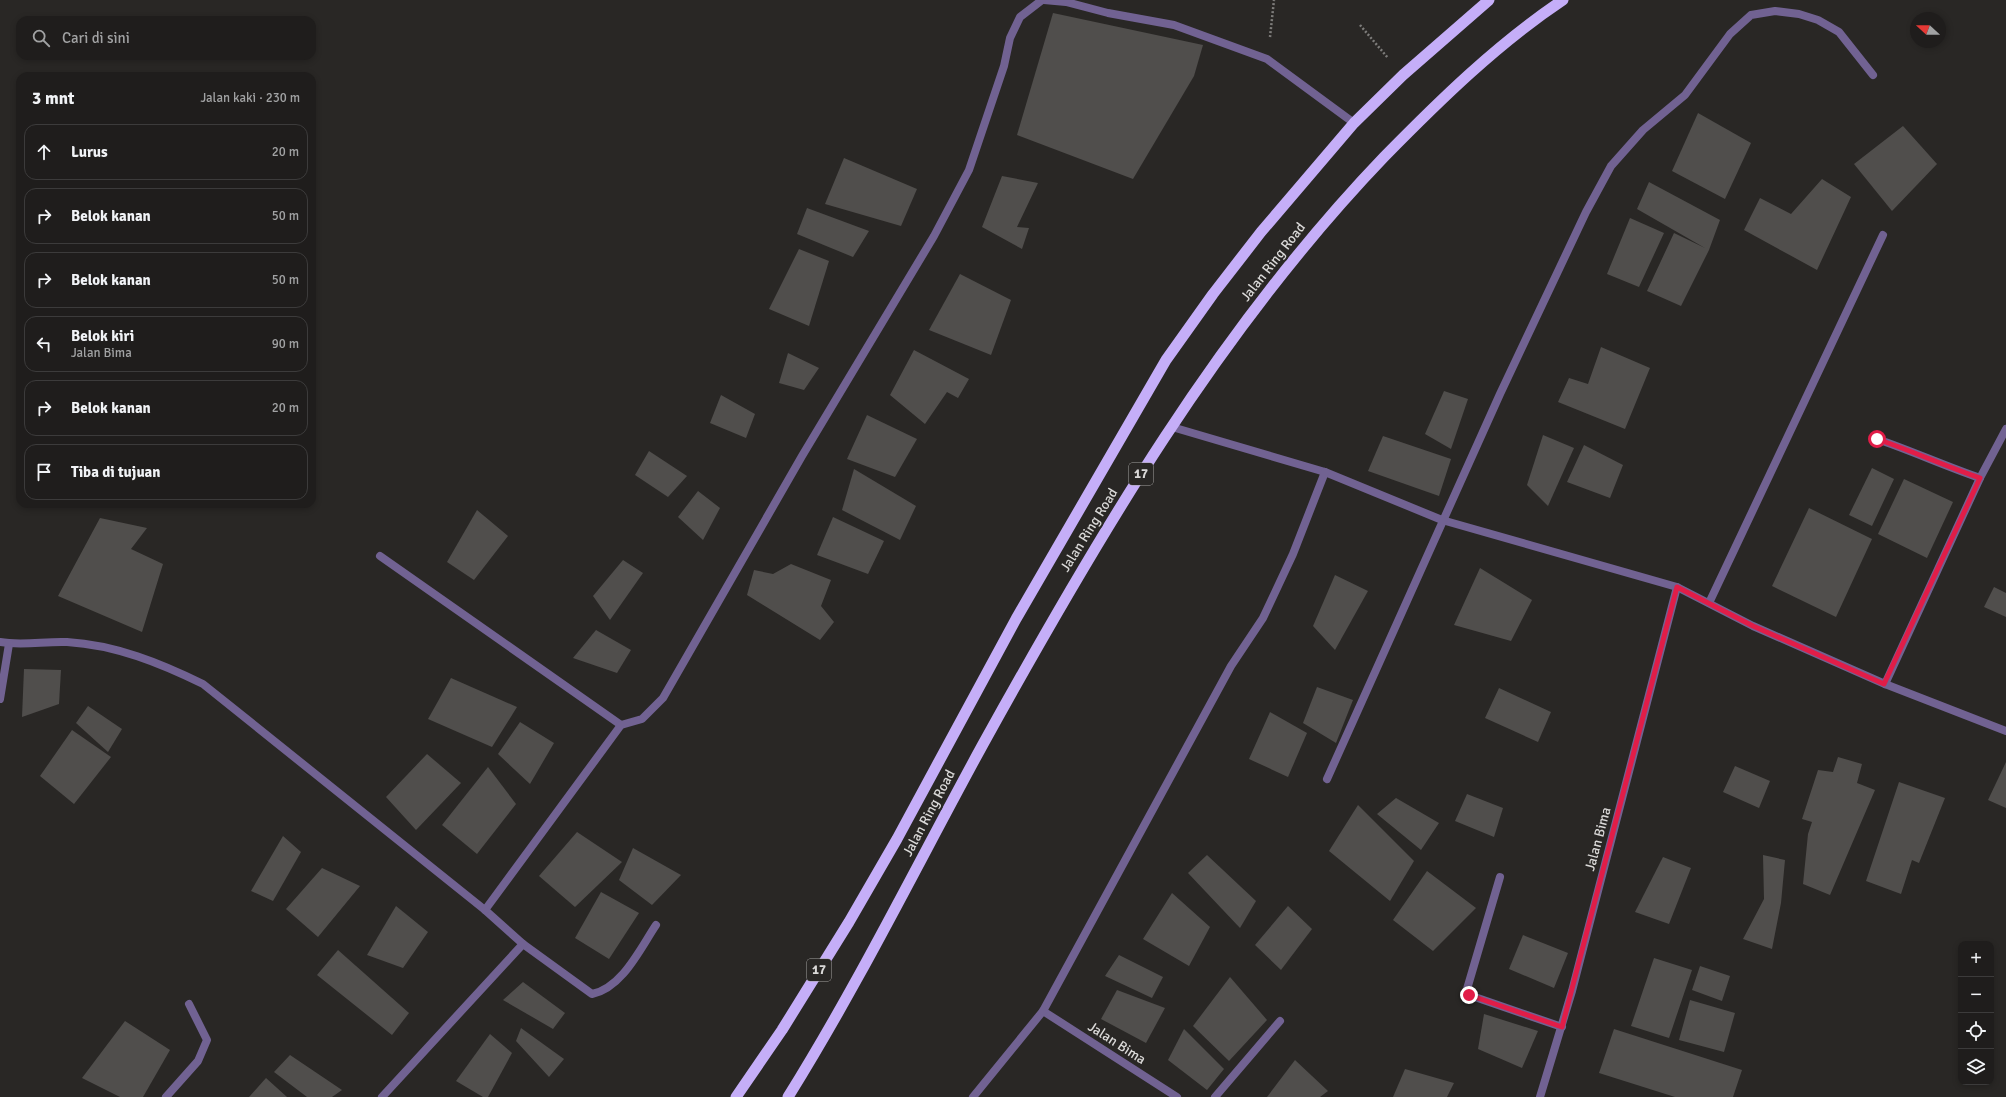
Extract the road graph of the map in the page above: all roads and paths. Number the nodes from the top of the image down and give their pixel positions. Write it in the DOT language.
graph roads {
  1 [pos="1043,0"];
  2 [pos="1274,0"];
  3 [pos="1489,0"];
  4 [pos="1563,0"];
  5 [pos="1360,25"];
  6 [pos="1267,59"];
  7 [pos="1403,75"];
  8 [pos="1873,75"];
  9 [pos="1354,123"];
  10 [pos="1883,235"];
  11 [pos="1172,426"];
  12 [pos="2006,429"];
  13 [pos="1877,439"];
  14 [pos="1325,472"];
  15 [pos="1980,478"];
  16 [pos="1442,520"];
  17 [pos="380,556"];
  18 [pos="1677,587"];
  19 [pos="1709,603"];
  20 [pos="0,642"];
  21 [pos="9,644"];
  22 [pos="1884,684"];
  23 [pos="0,699"];
  24 [pos="621,725"];
  25 [pos="2006,731"];
  26 [pos="1327,779"];
  27 [pos="1500,876"];
  28 [pos="485,910"];
  29 [pos="656,926"];
  30 [pos="523,944"];
  31 [pos="189,1004"];
  32 [pos="1043,1011"];
  33 [pos="1280,1021"];
  34 [pos="1562,1027"];
  35 [pos="166,1097"];
  36 [pos="382,1097"];
  37 [pos="736,1097"];
  38 [pos="788,1097"];
  39 [pos="973,1097"];
  40 [pos="1177,1097"];
  41 [pos="1216,1097"];
  42 [pos="1540,1097"];
  1 -- 6 [label="street"];
  1 -- 24 [label="street"];
  2 -- 6 [label="path"];
  3 -- 7 [label="highway, Jalan Ring Road / 17"];
  4 -- 11 [label="highway, Jalan Ring Road / 17"];
  5 -- 7 [label="path"];
  6 -- 9 [label="street"];
  7 -- 9 [label="highway, Jalan Ring Road / 17"];
  8 -- 16 [label="street"];
  9 -- 37 [label="highway, Jalan Ring Road / 17"];
  10 -- 19 [label="street"];
  11 -- 14 [label="street"];
  11 -- 38 [label="highway, Jalan Ring Road / 17"];
  12 -- 15 [label="street"];
  13 -- 15 [label="street"];
  14 -- 16 [label="street"];
  14 -- 32 [label="street"];
  15 -- 22 [label="street"];
  16 -- 18 [label="street"];
  16 -- 26 [label="street"];
  17 -- 24 [label="street"];
  18 -- 19 [label="street"];
  18 -- 34 [label="street, Jalan Bima"];
  19 -- 22 [label="street"];
  20 -- 21 [label="street"];
  21 -- 23 [label="street"];
  21 -- 28 [label="street"];
  22 -- 25 [label="street"];
  24 -- 28 [label="street"];
  27 -- 34 [label="street"];
  28 -- 30 [label="street"];
  29 -- 30 [label="street"];
  30 -- 36 [label="street"];
  31 -- 35 [label="street"];
  32 -- 39 [label="street"];
  32 -- 40 [label="street, Jalan Bima"];
  33 -- 41 [label="street"];
  34 -- 42 [label="street, Jalan Bima"];
}
